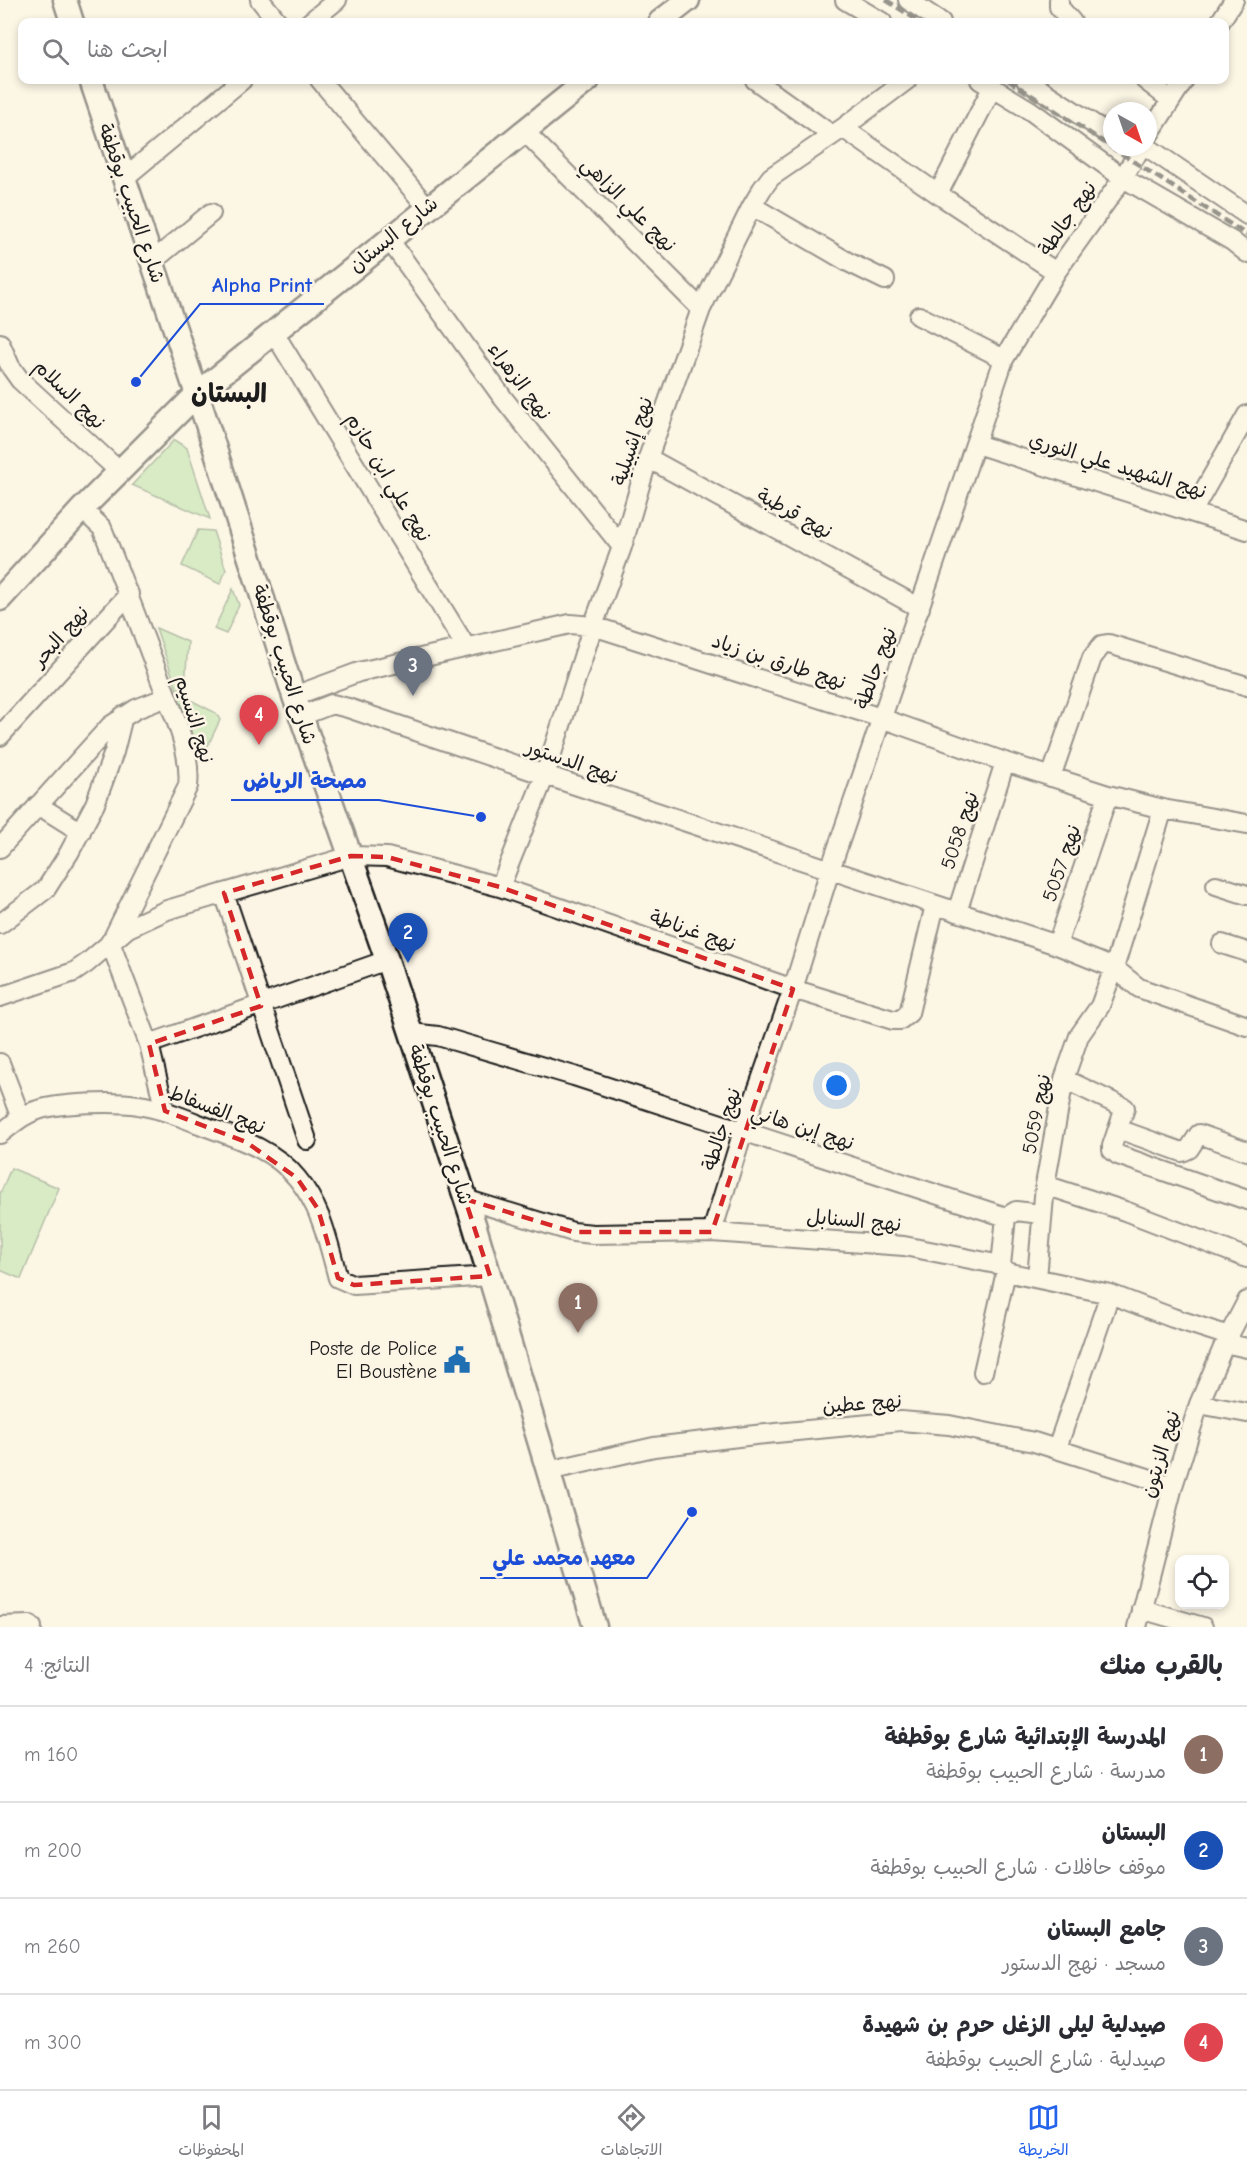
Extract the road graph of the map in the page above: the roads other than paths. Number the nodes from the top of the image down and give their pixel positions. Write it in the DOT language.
graph roads {
  1 [pos="64,0"];
  2 [pos="261,0"];
  3 [pos="338,0"];
  4 [pos="845,0"];
  5 [pos="908,0"];
  6 [pos="1059,0"];
  7 [pos="1234,0"];
  8 [pos="681,2"];
  9 [pos="71,18"];
  10 [pos="275,18"];
  11 [pos="315,18"];
  12 [pos="664,18"];
  13 [pos="875,18"];
  14 [pos="935,18"];
  15 [pos="1069,18"];
  16 [pos="1223,18"];
  17 [pos="92,84"];
  18 [pos="237,84"];
  19 [pos="323,84"];
  20 [pos="583,84"];
  21 [pos="761,84"];
  22 [pos="902,84"];
  23 [pos="986,84"];
  24 [pos="988,84"];
  25 [pos="1032,84"];
  26 [pos="1150,84"];
  27 [pos="1181,84"];
  28 [pos="1171,100"];
  29 [pos="1157,122"];
  30 [pos="1103,130"];
  31 [pos="524,131"];
  32 [pos="837,131"];
  33 [pos="1135,156"];
  34 [pos="1152,156"];
  35 [pos="1123,177"];
  36 [pos="124,178"];
  37 [pos="938,194"];
  38 [pos="752,206"];
  39 [pos="427,207"];
  40 [pos="211,213"];
  41 [pos="1247,215"];
  42 [pos="388,238"];
  43 [pos="1247,253"];
  44 [pos="153,261"];
  45 [pos="1056,272"];
  46 [pos="885,280"];
  47 [pos="701,309"];
  48 [pos="919,316"];
  49 [pos="273,331"];
  50 [pos="0,343"];
  51 [pos="1004,359"];
  52 [pos="197,394"];
  53 [pos="1245,423"];
  54 [pos="976,444"];
  55 [pos="648,458"];
  56 [pos="119,471"];
  57 [pos="82,509"];
  58 [pos="1192,512"];
  59 [pos="1247,530"];
  60 [pos="622,546"];
  61 [pos="129,594"];
  62 [pos="0,599"];
  63 [pos="920,608"];
  64 [pos="593,626"];
  65 [pos="466,647"];
  66 [pos="1247,686"];
  67 [pos="167,697"];
  68 [pos="298,706"];
  69 [pos="123,716"];
  70 [pos="881,718"];
  71 [pos="0,736"];
  72 [pos="1005,762"];
  73 [pos="545,775"];
  74 [pos="1051,777"];
  75 [pos="1108,795"];
  76 [pos="38,806"];
  77 [pos="1163,808"];
  78 [pos="1247,824"];
  79 [pos="81,832"];
  80 [pos="0,848"];
  81 [pos="351,856"];
  82 [pos="830,870"];
  83 [pos="142,881"];
  84 [pos="1216,885"];
  85 [pos="500,887"];
  86 [pos="224,893"];
  87 [pos="1247,895"];
  88 [pos="935,905"];
  89 [pos="167,910"];
  90 [pos="957,912"];
  91 [pos="0,924"];
  92 [pos="110,942"];
  93 [pos="1222,944"];
  94 [pos="1057,945"];
  95 [pos="1247,952"];
  96 [pos="387,960"];
  97 [pos="1114,968"];
  98 [pos="793,989"];
  99 [pos="0,997"];
  100 [pos="261,1006"];
  101 [pos="1247,1026"];
  102 [pos="411,1034"];
  103 [pos="149,1044"];
  104 [pos="0,1063"];
  105 [pos="1064,1079"];
  106 [pos="165,1111"];
  107 [pos="21,1118"];
  108 [pos="1118,1129"];
  109 [pos="743,1131"];
  110 [pos="0,1134"];
  111 [pos="308,1140"];
  112 [pos="1247,1151"];
  113 [pos="1045,1185"];
  114 [pos="465,1199"];
  115 [pos="1247,1200"];
  116 [pos="1041,1214"];
  117 [pos="1006,1217"];
  118 [pos="712,1232"];
  119 [pos="1247,1258"];
  120 [pos="1004,1269"];
  121 [pos="490,1276"];
  122 [pos="1037,1278"];
  123 [pos="1110,1294"];
  124 [pos="1247,1301"];
  125 [pos="1227,1339"];
  126 [pos="1247,1348"];
  127 [pos="983,1372"];
  128 [pos="1199,1404"];
  129 [pos="1247,1413"];
  130 [pos="1057,1448"];
  131 [pos="548,1471"];
  132 [pos="1173,1486"];
  133 [pos="1139,1618"];
  134 [pos="0,1626"];
  135 [pos="32,1627"];
  136 [pos="595,1627"];
  137 [pos="1203,1627"];
  1 -- 9 [label="main road"];
  2 -- 10 [label="street"];
  3 -- 11 [label="street"];
  4 -- 13 [label="street"];
  5 -- 14 [label="street"];
  6 -- 15 [label="street"];
  7 -- 16 [label="street"];
  8 -- 12 [label="main road"];
  17 -- 36 [label="main road, شارع الحبيب بوقطفة"];
  18 -- 36 [label="street"];
  19 -- 39 [label="street"];
  20 -- 31 [label="main road, شارع البستان"];
  21 -- 32 [label="street"];
  22 -- 32 [label="street, نهج إشبيلية"];
  23 -- 37 [label="street"];
  24 -- 35 [label="street"];
  25 -- 30 [label="street"];
  26 -- 28 [label="street"];
  27 -- 28 [label="street"];
  28 -- 29 [label="street"];
  31 -- 39 [label="main road, شارع البستان"];
  31 -- 47 [label="street, نهج علي الزاهي"];
  32 -- 37 [label="street"];
  32 -- 38 [label="street, نهج إشبيلية"];
  33 -- 35 [label="street, نهج جالطة"];
  34 -- 41 [label="street"];
  35 -- 43 [label="street"];
  35 -- 45 [label="street, نهج جالطة"];
  36 -- 44 [label="main road, شارع الحبيب بوقطفة"];
  37 -- 45 [label="street"];
  38 -- 46 [label="street"];
  38 -- 47 [label="street, نهج إشبيلية"];
  39 -- 42 [label="main road, شارع البستان"];
  40 -- 44 [label="street"];
  42 -- 49 [label="main road, شارع البستان"];
  42 -- 60 [label="street, نهج الزهراء"];
  44 -- 52 [label="main road, شارع الحبيب بوقطفة"];
  45 -- 51 [label="street, نهج جالطة"];
  47 -- 55 [label="street, نهج إشبيلية"];
  48 -- 51 [label="street"];
  49 -- 52 [label="main road, شارع البستان"];
  49 -- 65 [label="street, نهج علي ابن حازم"];
  50 -- 56 [label="street, نهج السلام"];
  51 -- 54 [label="street, نهج جالطة"];
  52 -- 56 [label="main road, شارع البستان"];
  52 -- 68 [label="main road, شارع الحبيب بوقطفة"];
  53 -- 58 [label="street"];
  54 -- 58 [label="street, نهج الشهيد علي النوري"];
  54 -- 63 [label="street, نهج جالطة"];
  55 -- 60 [label="street, نهج إشبيلية"];
  55 -- 63 [label="street, نهج قرطبة"];
  56 -- 57 [label="main road, شارع البستان"];
  57 -- 61 [label="street, نهج النسيم"];
  57 -- 62 [label="main road, شارع البستان"];
  58 -- 59 [label="street, نهج الشهيد علي النوري"];
  60 -- 64 [label="street, نهج إشبيلية"];
  61 -- 67 [label="street, نهج النسيم"];
  61 -- 71 [label="street, نهج البحر"];
  63 -- 70 [label="street, نهج جالطة"];
  64 -- 65 [label="street, نهج طارق بن زياد"];
  64 -- 70 [label="street, نهج طارق بن زياد"];
  64 -- 73 [label="street, نهج إشبيلية"];
  65 -- 68 [label="street, نهج طارق بن زياد"];
  66 -- 74 [label="street"];
  67 -- 69 [label="street"];
  67 -- 83 [label="street, نهج النسيم"];
  68 -- 73 [label="street, نهج الدستور"];
  68 -- 81 [label="main road, شارع الحبيب بوقطفة"];
  69 -- 76 [label="street"];
  69 -- 79 [label="street"];
  70 -- 72 [label="street, نهج طارق بن زياد"];
  70 -- 82 [label="street, نهج جالطة"];
  72 -- 74 [label="street, نهج طارق بن زياد"];
  72 -- 90 [label="street, نهج 5058"];
  73 -- 82 [label="street, نهج الدستور"];
  73 -- 85 [label="street, نهج إشبيلية"];
  74 -- 75 [label="street, نهج طارق بن زياد"];
  75 -- 77 [label="street, نهج طارق بن زياد"];
  75 -- 94 [label="street, نهج 5057"];
  76 -- 79 [label="street"];
  76 -- 80 [label="street"];
  77 -- 78 [label="street, نهج طارق بن زياد"];
  77 -- 97 [label="street, نهج 5059"];
  79 -- 91 [label="street"];
  81 -- 85 [label="street, نهج غرناطة"];
  81 -- 86 [label="street, نهج غرناطة"];
  81 -- 96 [label="main road, شارع الحبيب بوقطفة"];
  82 -- 88 [label="street, نهج الدستور"];
  82 -- 98 [label="street, نهج جالطة"];
  83 -- 89 [label="street"];
  83 -- 92 [label="street, نهج النسيم"];
  84 -- 87 [label="street"];
  85 -- 98 [label="street, نهج غرناطة"];
  86 -- 89 [label="street, نهج غرناطة"];
  86 -- 100 [label="street"];
  88 -- 90 [label="street, نهج الدستور"];
  88 -- 98 [label="street, نهج غرناطة"];
  89 -- 92 [label="street, نهج غرناطة"];
  90 -- 94 [label="street, نهج الدستور"];
  92 -- 99 [label="street"];
  92 -- 103 [label="street"];
  93 -- 95 [label="street"];
  94 -- 97 [label="street, نهج الدستور"];
  96 -- 100 [label="street"];
  96 -- 102 [label="main road, شارع الحبيب بوقطفة"];
  97 -- 101 [label="street, نهج الدستور"];
  97 -- 105 [label="street, نهج 5059"];
  98 -- 109 [label="street, نهج جالطة"];
  100 -- 103 [label="street"];
  100 -- 111 [label="street"];
  102 -- 109 [label="street, نهج إبن هاني"];
  102 -- 114 [label="main road, شارع الحبيب بوقطفة"];
  103 -- 106 [label="street"];
  104 -- 107 [label="street"];
  105 -- 108 [label="street"];
  105 -- 113 [label="street, نهج 5059"];
  106 -- 107 [label="street, نهج الفسفاط"];
  106 -- 121 [label="street, نهج الفسفاط"];
  107 -- 110 [label="street, نهج الفسفاط"];
  108 -- 112 [label="street"];
  108 -- 115 [label="street"];
  109 -- 117 [label="street, نهج إبن هاني"];
  109 -- 118 [label="street, نهج جالطة"];
  113 -- 116 [label="street, نهج 5059"];
  113 -- 119 [label="street"];
  114 -- 118 [label="street, نهج السنابل"];
  114 -- 121 [label="main road, شارع الحبيب بوقطفة"];
  116 -- 117 [label="street, نهج إبن هاني"];
  116 -- 122 [label="street, نهج 5059"];
  117 -- 120 [label="street"];
  118 -- 120 [label="street, نهج السنابل"];
  120 -- 122 [label="street, نهج السنابل"];
  120 -- 127 [label="street"];
  121 -- 131 [label="main road, شارع الحبيب بوقطفة"];
  122 -- 123 [label="street, نهج السنابل"];
  123 -- 125 [label="street, نهج السنابل"];
  123 -- 130 [label="street"];
  124 -- 125 [label="street, نهج الزيتون"];
  125 -- 126 [label="street, نهج السنابل"];
  125 -- 128 [label="street, نهج الزيتون"];
  128 -- 129 [label="street"];
  128 -- 132 [label="street, نهج الزيتون"];
  130 -- 131 [label="street, نهج عطين"];
  130 -- 132 [label="street, نهج عطين"];
  131 -- 136 [label="main road, شارع الحبيب بوقطفة"];
  132 -- 133 [label="street, نهج الزيتون"];
  133 -- 137 [label="street"];
  134 -- 135 [label="street"];
}
